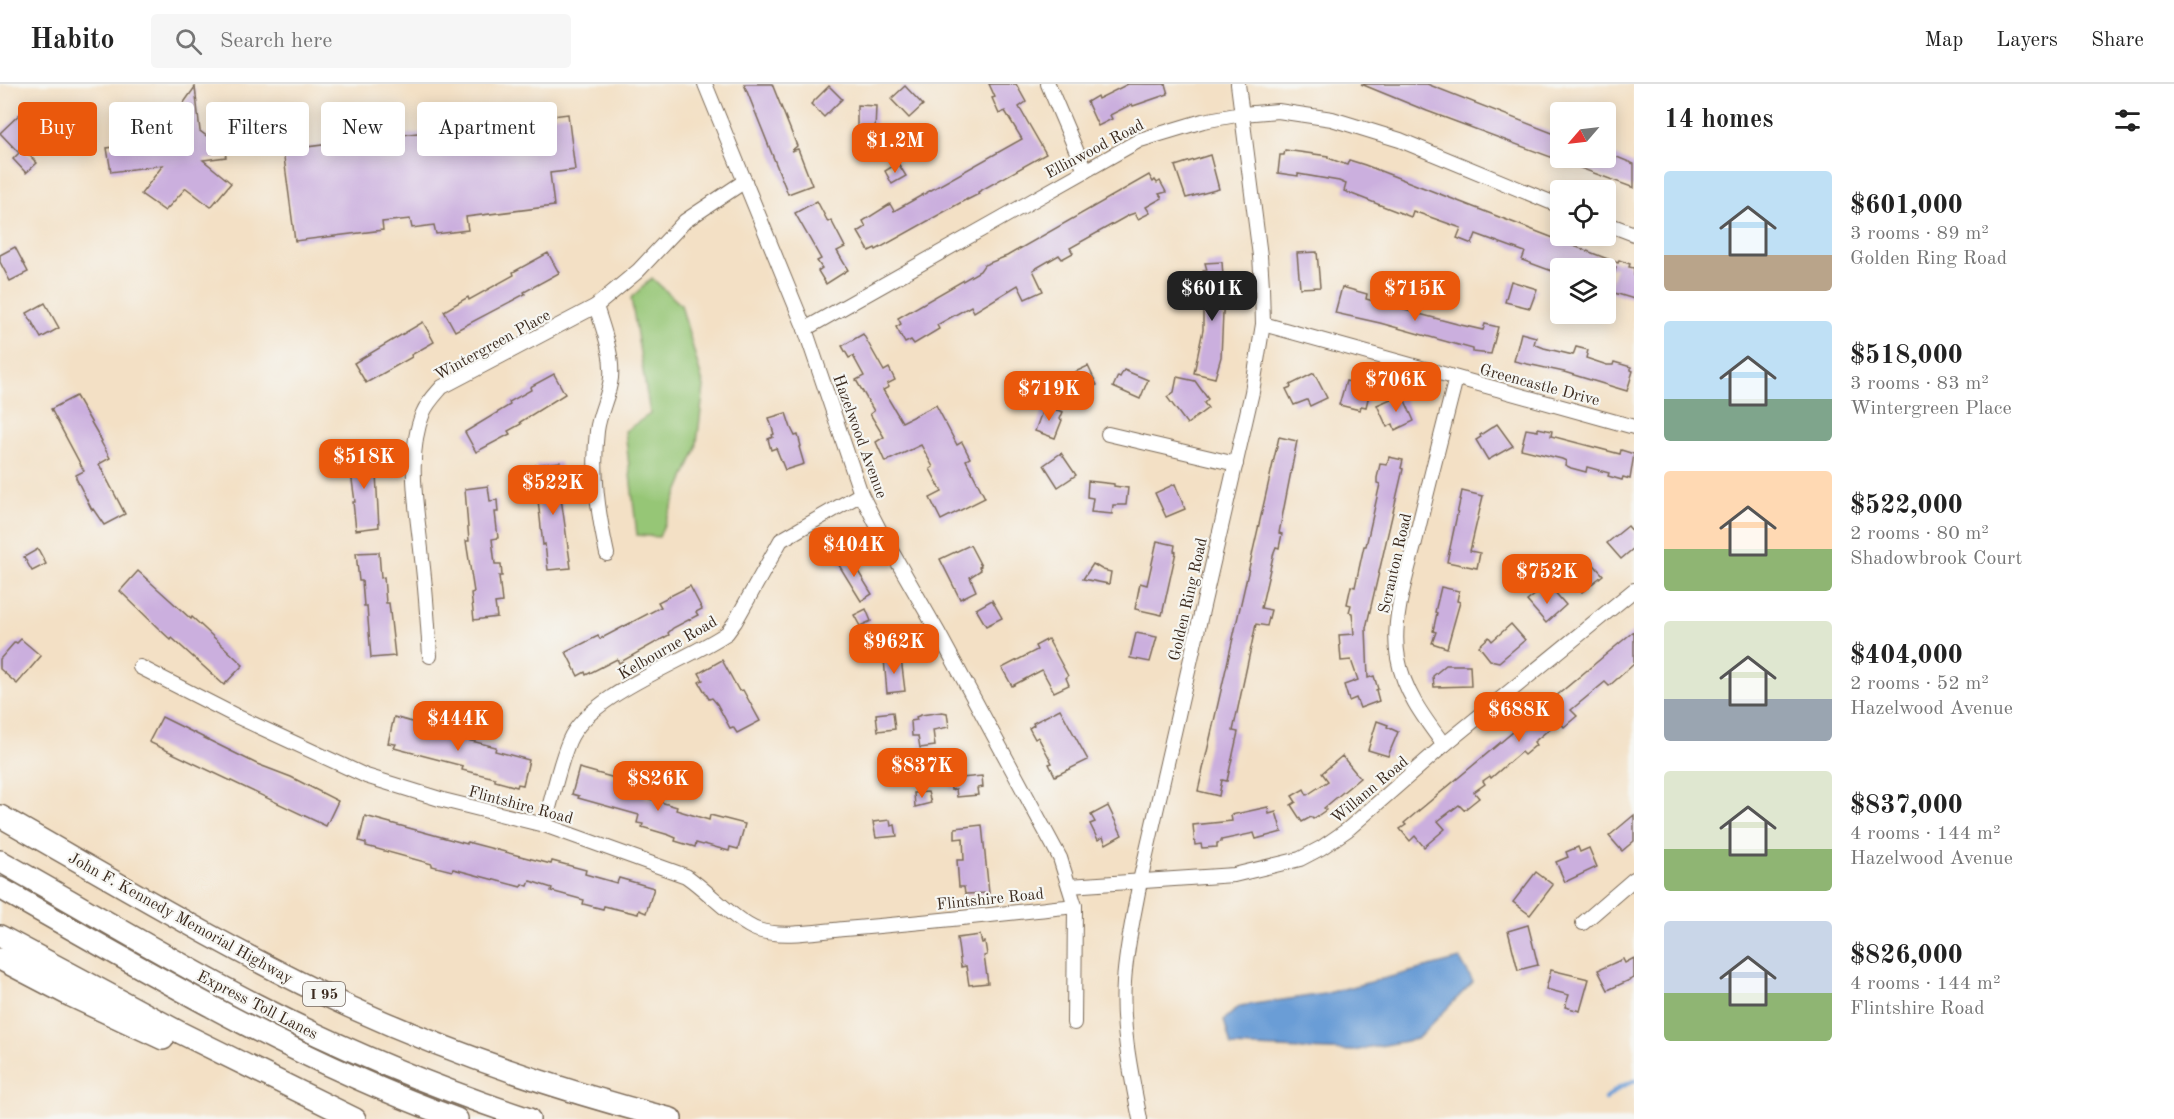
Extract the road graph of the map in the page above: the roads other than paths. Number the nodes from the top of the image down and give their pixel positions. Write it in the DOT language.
graph roads {
  1 [pos="705,84"];
  2 [pos="1048,84"];
  3 [pos="1238,84"];
  4 [pos="1242,114"];
  5 [pos="1085,171"];
  6 [pos="745,182"];
  7 [pos="1550,202"];
  8 [pos="1616,227"];
  9 [pos="1634,234"];
  10 [pos="596,306"];
  11 [pos="1263,324"];
  12 [pos="805,329"];
  13 [pos="1456,378"];
  14 [pos="1634,427"];
  15 [pos="1108,434"];
  16 [pos="1236,464"];
  17 [pos="861,494"];
  18 [pos="607,554"];
  19 [pos="1634,590"];
  20 [pos="430,656"];
  21 [pos="140,667"];
  22 [pos="1444,745"];
  23 [pos="0,816"];
  24 [pos="544,825"];
  25 [pos="0,861"];
  26 [pos="1634,879"];
  27 [pos="1140,882"];
  28 [pos="1070,886"];
  29 [pos="0,888"];
  30 [pos="1075,906"];
  31 [pos="1583,923"];
  32 [pos="0,936"];
  33 [pos="0,959"];
  34 [pos="1074,1023"];
  35 [pos="353,1119"];
  36 [pos="457,1119"];
  37 [pos="529,1119"];
  38 [pos="671,1119"];
  39 [pos="1140,1119"];
  1 -- 6 [label="street, Hazelwood Avenue"];
  2 -- 5 [label="street"];
  3 -- 4 [label="street, Golden Ring Road"];
  4 -- 5 [label="street, Ellinwood Road"];
  4 -- 7 [label="street, Ellinwood Road"];
  4 -- 11 [label="street, Golden Ring Road"];
  5 -- 12 [label="street, Ellinwood Road"];
  6 -- 10 [label="street, Wintergreen Place"];
  6 -- 12 [label="street, Hazelwood Avenue"];
  8 -- 9 [label="street"];
  10 -- 18 [label="street"];
  10 -- 20 [label="street, Wintergreen Place"];
  11 -- 13 [label="street, Greencastle Drive"];
  11 -- 16 [label="street, Golden Ring Road"];
  12 -- 17 [label="street, Hazelwood Avenue"];
  13 -- 14 [label="street, Greencastle Drive"];
  13 -- 22 [label="street, Scranton Road"];
  15 -- 16 [label="street"];
  16 -- 27 [label="street, Golden Ring Road"];
  17 -- 24 [label="street, Kelbourne Road"];
  17 -- 28 [label="street, Hazelwood Avenue"];
  19 -- 22 [label="street, Willann Road"];
  21 -- 24 [label="street, Flintshire Road"];
  22 -- 27 [label="street, Willann Road"];
  23 -- 38 [label="highway, John F. Kennedy Memorial Highway / I 95"];
  24 -- 30 [label="street, Flintshire Road"];
  25 -- 37 [label="highway, Express Toll Lanes"];
  26 -- 31 [label="street"];
  27 -- 28 [label="street, Willann Road"];
  27 -- 39 [label="street, Golden Ring Road"];
  28 -- 30 [label="street, Hazelwood Avenue"];
  29 -- 36 [label="highway, Express Toll Lanes"];
  30 -- 34 [label="street, Hazelwood Avenue"];
  32 -- 35 [label="highway"];
  33 -- 35 [label="highway"];
}
